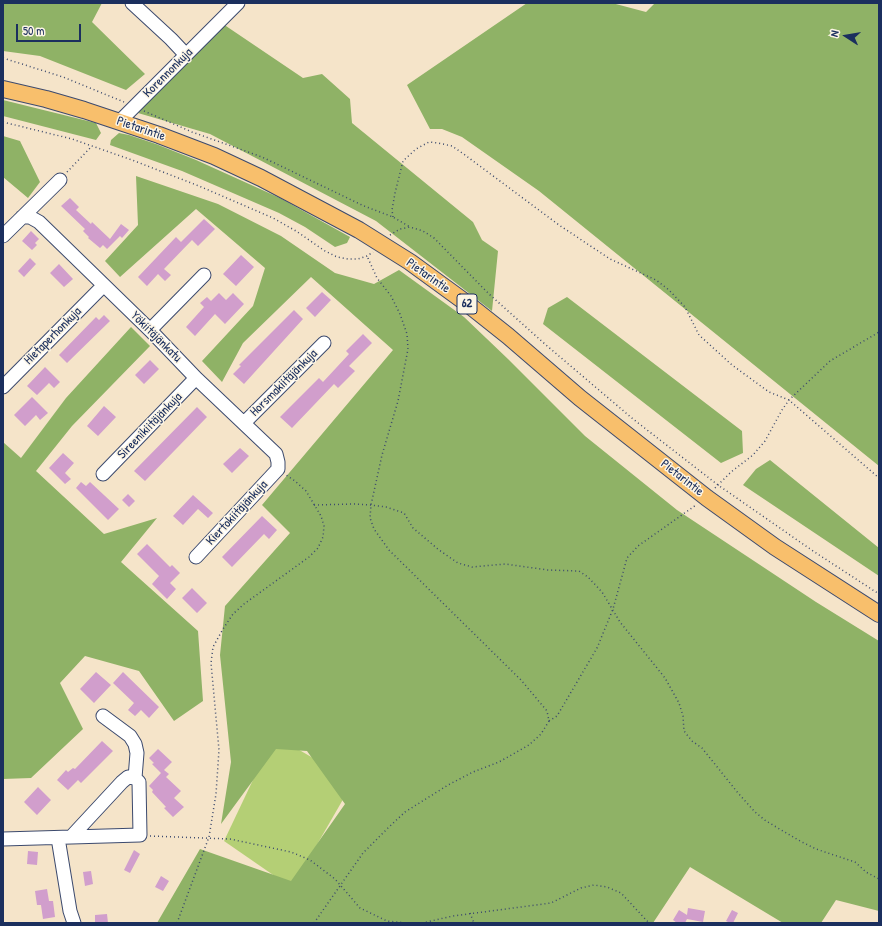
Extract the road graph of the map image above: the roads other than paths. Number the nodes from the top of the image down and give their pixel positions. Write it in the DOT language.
graph roads {
  1 [pos="132,3"];
  2 [pos="238,3"];
  3 [pos="186,55"];
  4 [pos="3,89"];
  5 [pos="120,121"];
  6 [pos="60,180"];
  7 [pos="22,217"];
  8 [pos="3,236"];
  9 [pos="204,275"];
  10 [pos="103,286"];
  11 [pos="150,330"];
  12 [pos="324,343"];
  13 [pos="196,378"];
  14 [pos="3,387"];
  15 [pos="244,423"];
  16 [pos="278,469"];
  17 [pos="103,474"];
  18 [pos="196,557"];
  19 [pos="879,614"];
  20 [pos="102,716"];
  21 [pos="135,778"];
  22 [pos="65,837"];
  23 [pos="3,839"];
  24 [pos="74,923"];
  1 -- 3 [label="street"];
  2 -- 3 [label="street, Korennonkuja"];
  3 -- 5 [label="street, Korennonkuja"];
  4 -- 5 [label="main road, Pietarintie / 62"];
  5 -- 19 [label="main road, Pietarintie / 62"];
  6 -- 7 [label="street"];
  7 -- 8 [label="street"];
  7 -- 10 [label="street, Yökiitäjänkatu"];
  9 -- 11 [label="street"];
  10 -- 11 [label="street, Yökiitäjänkatu"];
  10 -- 14 [label="street, Hietaperhonkuja"];
  11 -- 13 [label="street, Yökiitäjänkatu"];
  12 -- 15 [label="street, Horsmakiitäjänkuja"];
  13 -- 15 [label="street, Yökiitäjänkatu"];
  13 -- 17 [label="street, Sireenikiitäjänkuja"];
  15 -- 16 [label="street, Yökiitäjänkatu"];
  16 -- 18 [label="street, Kiertokiitäjänkuja"];
  20 -- 21 [label="street"];
  21 -- 22 [label="street"];
  21 -- 22 [label="street"];
  22 -- 23 [label="street"];
  22 -- 24 [label="street"];
}
